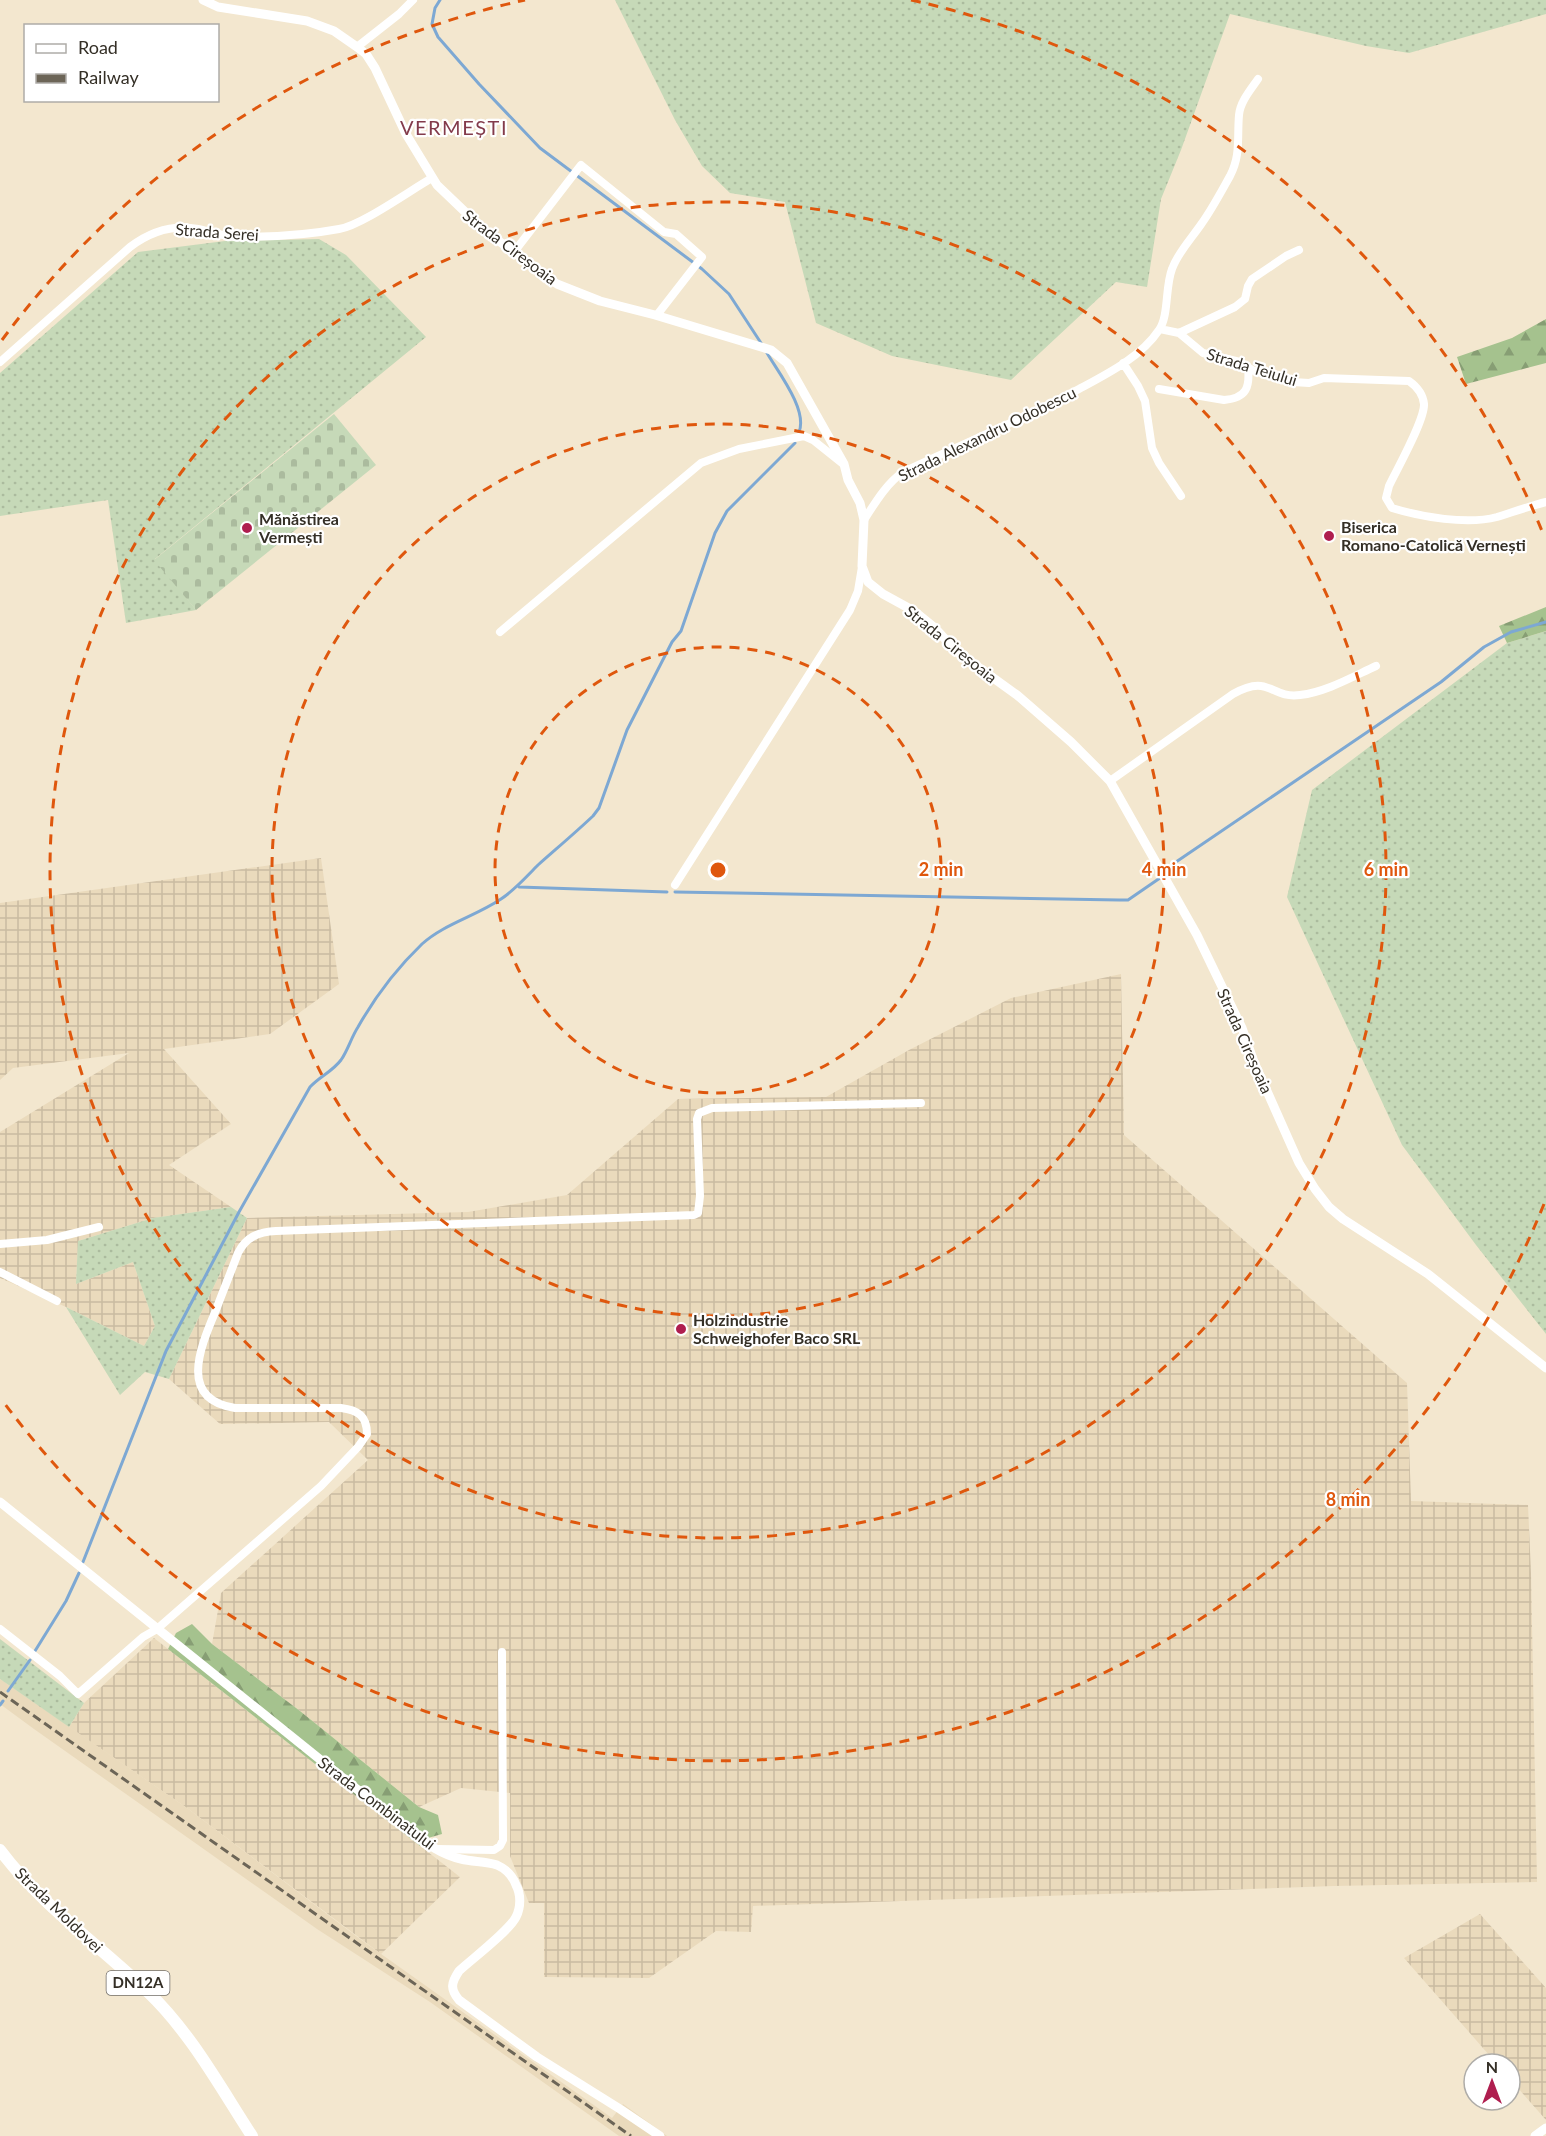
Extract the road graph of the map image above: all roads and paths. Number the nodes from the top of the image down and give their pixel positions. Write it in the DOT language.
graph roads {
  1 [pos="203,0"];
  2 [pos="413,0"];
  3 [pos="357,47"];
  4 [pos="1258,79"];
  5 [pos="432,178"];
  6 [pos="1299,250"];
  7 [pos="514,252"];
  8 [pos="657,315"];
  9 [pos="1160,329"];
  10 [pos="1179,333"];
  11 [pos="0,362"];
  12 [pos="1123,363"];
  13 [pos="1248,367"];
  14 [pos="1160,389"];
  15 [pos="844,464"];
  16 [pos="1181,496"];
  17 [pos="1546,502"];
  18 [pos="864,520"];
  19 [pos="862,566"];
  20 [pos="500,632"];
  21 [pos="1376,666"];
  22 [pos="1110,781"];
  23 [pos="675,885"];
  24 [pos="921,1103"];
  25 [pos="99,1227"];
  26 [pos="0,1244"];
  27 [pos="0,1272"];
  28 [pos="57,1301"];
  29 [pos="1546,1368"];
  30 [pos="0,1502"];
  31 [pos="0,1629"];
  32 [pos="157,1629"];
  33 [pos="502,1652"];
  34 [pos="435,1849"];
  35 [pos="0,1850"];
  36 [pos="1546,2128"];
  37 [pos="252,2136"];
  38 [pos="660,2136"];
  39 [pos="1535,2136"];
  1 -- 3 [label="street, Strada Cireșoaia"];
  2 -- 3 [label="street"];
  3 -- 5 [label="street, Strada Cireșoaia"];
  4 -- 9 [label="street"];
  5 -- 7 [label="street, Strada Cireșoaia"];
  5 -- 11 [label="street, Strada Serei"];
  6 -- 10 [label="street"];
  7 -- 8 [label="street, Strada Cireșoaia"];
  7 -- 8 [label="street"];
  8 -- 15 [label="street, Strada Cireșoaia"];
  9 -- 10 [label="street, Strada Teiului"];
  9 -- 12 [label="street, Strada Alexandru Odobescu"];
  10 -- 13 [label="street, Strada Teiului"];
  12 -- 16 [label="street"];
  12 -- 18 [label="street, Strada Alexandru Odobescu"];
  13 -- 14 [label="street"];
  13 -- 17 [label="street, Strada Teiului"];
  15 -- 18 [label="street, Strada Cireșoaia"];
  15 -- 20 [label="street"];
  18 -- 19 [label="street, Strada Cireșoaia"];
  19 -- 22 [label="street, Strada Cireșoaia"];
  19 -- 23 [label="street"];
  21 -- 22 [label="street"];
  22 -- 29 [label="street, Strada Cireșoaia"];
  24 -- 32 [label="street"];
  25 -- 26 [label="street"];
  27 -- 28 [label="street"];
  30 -- 32 [label="street, Strada Combinatului"];
  31 -- 32 [label="street"];
  32 -- 34 [label="street, Strada Combinatului"];
  33 -- 34 [label="street"];
  34 -- 38 [label="street, Strada Combinatului"];
  35 -- 37 [label="main road, Strada Moldovei / DN12A"];
  36 -- 39 [label="street"];
}
